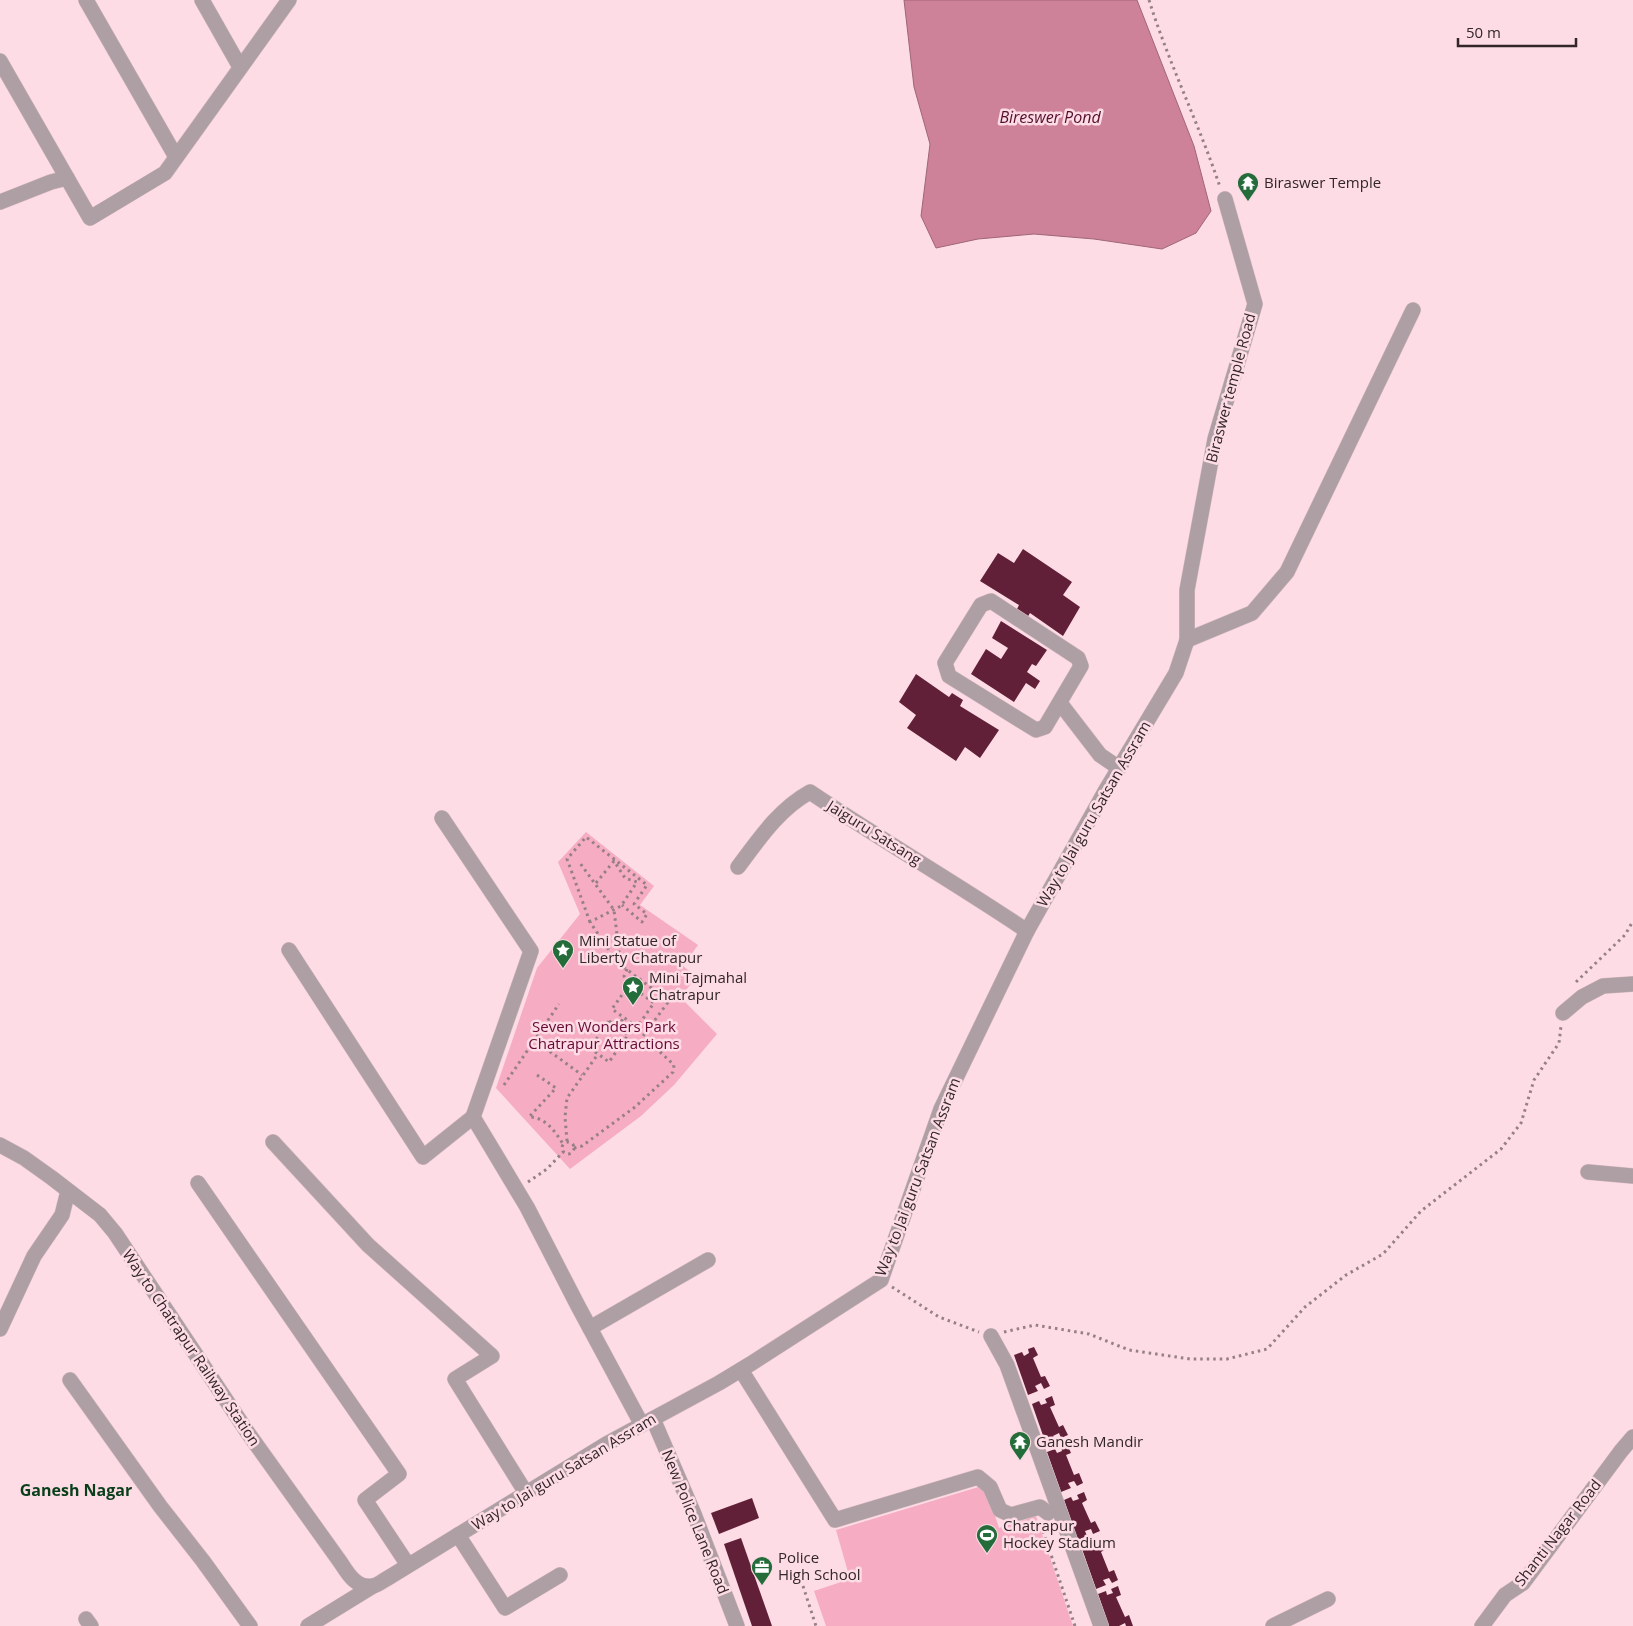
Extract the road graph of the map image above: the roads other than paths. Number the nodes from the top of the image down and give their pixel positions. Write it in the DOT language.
graph roads {
  1 [pos="86,0"];
  2 [pos="202,0"];
  3 [pos="289,0"];
  4 [pos="0,61"];
  5 [pos="240,67"];
  6 [pos="176,157"];
  7 [pos="67,178"];
  8 [pos="1224,199"];
  9 [pos="0,202"];
  10 [pos="1413,310"];
  11 [pos="1188,640"];
  12 [pos="1060,703"];
  13 [pos="1119,768"];
  14 [pos="442,818"];
  15 [pos="738,867"];
  16 [pos="1027,931"];
  17 [pos="289,950"];
  18 [pos="1633,984"];
  19 [pos="1563,1013"];
  20 [pos="473,1117"];
  21 [pos="273,1142"];
  22 [pos="0,1145"];
  23 [pos="1588,1172"];
  24 [pos="1633,1176"];
  25 [pos="198,1183"];
  26 [pos="68,1191"];
  27 [pos="708,1260"];
  28 [pos="590,1328"];
  29 [pos="0,1330"];
  30 [pos="991,1336"];
  31 [pos="741,1370"];
  32 [pos="70,1380"];
  33 [pos="647,1422"];
  34 [pos="1633,1437"];
  35 [pos="526,1493"];
  36 [pos="1042,1511"];
  37 [pos="458,1535"];
  38 [pos="408,1566"];
  39 [pos="560,1575"];
  40 [pos="373,1586"];
  41 [pos="1328,1600"];
  42 [pos="250,1626"];
  43 [pos="308,1626"];
  44 [pos="737,1626"];
  45 [pos="1101,1626"];
  46 [pos="1273,1626"];
  47 [pos="1482,1626"];
  1 -- 6 [label="street"];
  2 -- 5 [label="street"];
  3 -- 5 [label="street"];
  4 -- 7 [label="street"];
  5 -- 6 [label="street"];
  6 -- 7 [label="street"];
  7 -- 9 [label="street"];
  8 -- 11 [label="street, Biraswer temple Road"];
  10 -- 11 [label="street"];
  11 -- 13 [label="street, Way to Jai guru Satsan Assram"];
  12 -- 12 [label="street"];
  12 -- 13 [label="street"];
  13 -- 16 [label="street, Way to Jai guru Satsan Assram"];
  14 -- 20 [label="street"];
  15 -- 16 [label="street, Jaiguru Satsang"];
  16 -- 31 [label="street, Way to Jai guru Satsan Assram"];
  17 -- 20 [label="street"];
  18 -- 19 [label="street"];
  20 -- 28 [label="street, New Police Lane Road"];
  21 -- 35 [label="street"];
  22 -- 26 [label="street, Way to Chatrapur Railway Station"];
  23 -- 24 [label="street"];
  25 -- 38 [label="street"];
  26 -- 29 [label="street"];
  26 -- 40 [label="street, Way to Chatrapur Railway Station"];
  27 -- 28 [label="street"];
  28 -- 33 [label="street, New Police Lane Road"];
  30 -- 45 [label="street"];
  31 -- 33 [label="street, Way to Jai guru Satsan Assram"];
  31 -- 36 [label="street"];
  32 -- 42 [label="street"];
  33 -- 35 [label="street, Way to Jai guru Satsan Assram"];
  33 -- 44 [label="street, New Police Lane Road"];
  34 -- 47 [label="street, Shanti Nagar Road"];
  35 -- 37 [label="street, Way to Jai guru Satsan Assram"];
  37 -- 38 [label="street, Way to Jai guru Satsan Assram"];
  37 -- 39 [label="street"];
  38 -- 40 [label="street, Way to Jai guru Satsan Assram"];
  40 -- 43 [label="street, Way to Jai guru Satsan Assram"];
  41 -- 46 [label="street"];
}
